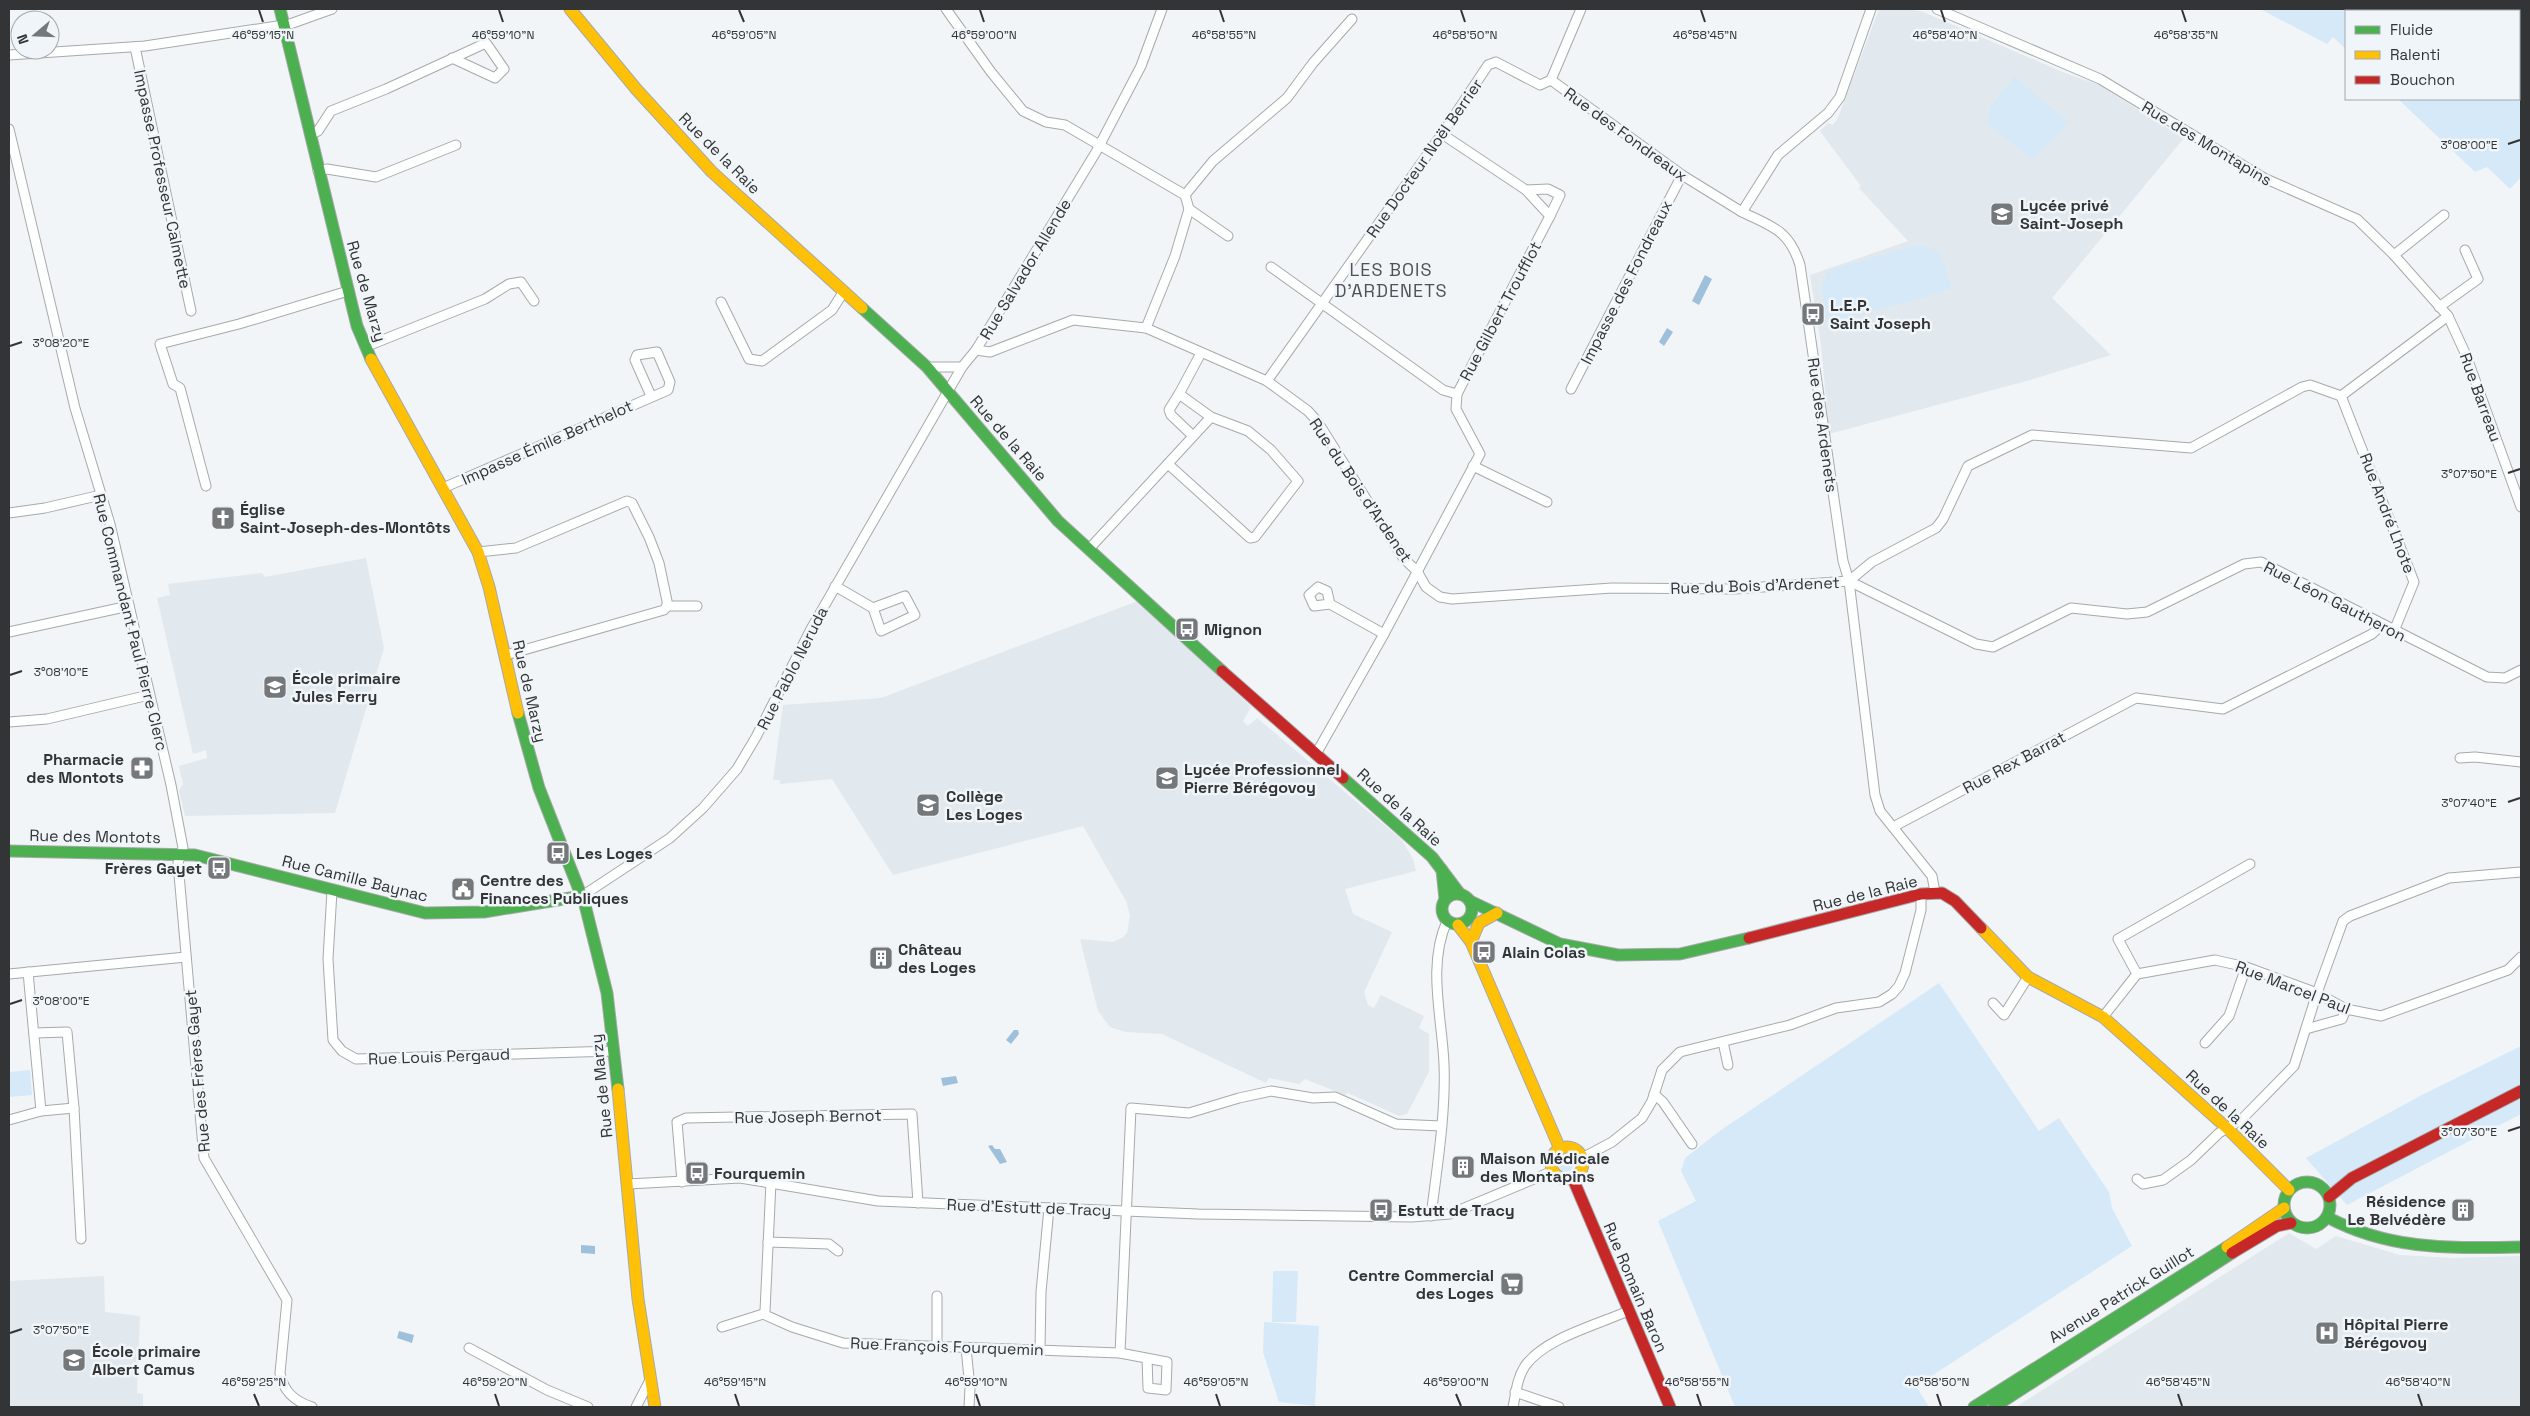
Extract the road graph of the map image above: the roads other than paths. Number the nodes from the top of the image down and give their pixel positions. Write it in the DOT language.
graph roads {
  1 [pos="280,9"];
  2 [pos="332,9"];
  3 [pos="570,9"];
  4 [pos="946,9"];
  5 [pos="1162,9"];
  6 [pos="1581,9"];
  7 [pos="1871,9"];
  8 [pos="1937,9"];
  9 [pos="1352,19"];
  10 [pos="283,25"];
  11 [pos="135,47"];
  12 [pos="9,55"];
  13 [pos="452,58"];
  14 [pos="1551,80"];
  15 [pos="9,130"];
  16 [pos="1442,134"];
  17 [pos="310,135"];
  18 [pos="456,145"];
  19 [pos="1099,145"];
  20 [pos="318,171"];
  21 [pos="1682,175"];
  22 [pos="1526,190"];
  23 [pos="1185,195"];
  24 [pos="1189,209"];
  25 [pos="1742,212"];
  26 [pos="2444,215"];
  27 [pos="1550,216"];
  28 [pos="1228,236"];
  29 [pos="2465,250"];
  30 [pos="2394,255"];
  31 [pos="1271,267"];
  32 [pos="348,291"];
  33 [pos="844,291"];
  34 [pos="534,301"];
  35 [pos="721,302"];
  36 [pos="1322,304"];
  37 [pos="2439,307"];
  38 [pos="191,311"];
  39 [pos="2448,316"];
  40 [pos="1146,328"];
  41 [pos="365,347"];
  42 [pos="976,350"];
  43 [pos="1201,353"];
  44 [pos="927,367"];
  45 [pos="962,367"];
  46 [pos="1267,381"];
  47 [pos="1571,389"];
  48 [pos="948,392"];
  49 [pos="1179,394"];
  50 [pos="1457,394"];
  51 [pos="651,396"];
  52 [pos="2341,396"];
  53 [pos="1211,417"];
  54 [pos="1193,436"];
  55 [pos="1168,464"];
  56 [pos="1473,466"];
  57 [pos="206,486"];
  58 [pos="443,488"];
  59 [pos="101,495"];
  60 [pos="1547,502"];
  61 [pos="2521,507"];
  62 [pos="9,513"];
  63 [pos="1089,549"];
  64 [pos="478,552"];
  65 [pos="1416,571"];
  66 [pos="1850,581"];
  67 [pos="836,586"];
  68 [pos="1330,604"];
  69 [pos="128,606"];
  70 [pos="667,606"];
  71 [pos="697,606"];
  72 [pos="873,608"];
  73 [pos="2382,625"];
  74 [pos="2394,631"];
  75 [pos="9,632"];
  76 [pos="1384,634"];
  77 [pos="506,656"];
  78 [pos="2521,670"];
  79 [pos="149,695"];
  80 [pos="9,722"];
  81 [pos="1316,754"];
  82 [pos="2460,758"];
  83 [pos="2521,762"];
  84 [pos="1893,827"];
  85 [pos="9,851"];
  86 [pos="181,854"];
  87 [pos="2250,864"];
  88 [pos="1442,870"];
  89 [pos="2521,872"];
  90 [pos="332,890"];
  91 [pos="1935,892"];
  92 [pos="1460,894"];
  93 [pos="1921,894"];
  94 [pos="582,896"];
  95 [pos="1445,899"];
  96 [pos="1470,901"];
  97 [pos="1493,911"];
  98 [pos="1461,920"];
  99 [pos="1471,942"];
  100 [pos="186,957"];
  101 [pos="2521,957"];
  102 [pos="2246,967"];
  103 [pos="28,972"];
  104 [pos="9,974"];
  105 [pos="2137,974"];
  106 [pos="2028,977"];
  107 [pos="2317,993"];
  108 [pos="1993,1002"];
  109 [pos="2346,1009"];
  110 [pos="2103,1017"];
  111 [pos="2306,1029"];
  112 [pos="34,1033"];
  113 [pos="1723,1042"];
  114 [pos="2205,1043"];
  115 [pos="613,1051"];
  116 [pos="1728,1065"];
  117 [pos="2521,1091"];
  118 [pos="1654,1094"];
  119 [pos="74,1108"];
  120 [pos="41,1111"];
  121 [pos="9,1120"];
  122 [pos="1441,1126"];
  123 [pos="2228,1129"];
  124 [pos="1692,1144"];
  125 [pos="1560,1148"];
  126 [pos="1582,1158"];
  127 [pos="1553,1171"];
  128 [pos="2137,1178"];
  129 [pos="2352,1178"];
  130 [pos="1572,1179"];
  131 [pos="682,1182"];
  132 [pos="771,1182"];
  133 [pos="628,1184"];
  134 [pos="2321,1187"];
  135 [pos="2289,1190"];
  136 [pos="2328,1197"];
  137 [pos="918,1203"];
  138 [pos="1049,1208"];
  139 [pos="2284,1208"];
  140 [pos="1128,1210"];
  141 [pos="1431,1216"];
  142 [pos="2327,1217"];
  143 [pos="2291,1223"];
  144 [pos="81,1239"];
  145 [pos="768,1242"];
  146 [pos="2521,1247"];
  147 [pos="838,1251"];
  148 [pos="937,1296"];
  149 [pos="1628,1311"];
  150 [pos="762,1314"];
  151 [pos="722,1327"];
  152 [pos="937,1346"];
  153 [pos="469,1348"];
  154 [pos="966,1348"];
  155 [pos="1040,1350"];
  156 [pos="1120,1353"];
  157 [pos="1148,1358"];
  158 [pos="650,1380"];
  159 [pos="1516,1392"];
  160 [pos="637,1405"];
  161 [pos="307,1407"];
  162 [pos="588,1407"];
  163 [pos="628,1407"];
  164 [pos="655,1407"];
  165 [pos="969,1407"];
  166 [pos="1513,1407"];
  167 [pos="1559,1407"];
  168 [pos="1670,1407"];
  169 [pos="1974,1407"];
  170 [pos="1994,1407"];
  1 -- 10 [label="street, Rue de Marzy"];
  2 -- 10 [label="street"];
  3 -- 33 [label="street, Rue de la Raie"];
  4 -- 19 [label="street"];
  5 -- 19 [label="street, Rue Salvador Allende"];
  6 -- 14 [label="street, Rue des Fondreaux"];
  7 -- 25 [label="street"];
  8 -- 30 [label="street, Rue des Montapins"];
  9 -- 23 [label="street"];
  10 -- 11 [label="street"];
  10 -- 17 [label="street, Rue de Marzy"];
  11 -- 12 [label="street"];
  11 -- 38 [label="street, Impasse Professeur Calmette"];
  13 -- 13 [label="street"];
  13 -- 17 [label="street"];
  14 -- 16 [label="street, Rue Docteur Noël Berrier"];
  14 -- 21 [label="street, Rue des Fondreaux"];
  15 -- 59 [label="street, Rue Commandant Paul Pierre Clerc"];
  16 -- 22 [label="street"];
  16 -- 36 [label="street, Rue Docteur Noël Berrier"];
  17 -- 20 [label="street, Rue de Marzy"];
  18 -- 20 [label="street"];
  19 -- 23 [label="street"];
  19 -- 42 [label="street, Rue Salvador Allende"];
  20 -- 32 [label="street, Rue de Marzy"];
  21 -- 25 [label="street, Rue des Fondreaux"];
  21 -- 47 [label="street, Impasse des Fondreaux"];
  22 -- 27 [label="street"];
  22 -- 27 [label="street, Rue Gilbert Troufflot"];
  23 -- 24 [label="street"];
  24 -- 28 [label="street"];
  24 -- 40 [label="street"];
  25 -- 66 [label="street, Rue des Ardenets"];
  26 -- 30 [label="street"];
  27 -- 50 [label="street, Rue Gilbert Troufflot"];
  29 -- 37 [label="street"];
  30 -- 37 [label="street, Rue des Montapins"];
  31 -- 36 [label="street, Rue Gilbert Troufflot"];
  32 -- 41 [label="street, Rue de Marzy"];
  32 -- 57 [label="street"];
  33 -- 35 [label="street"];
  33 -- 44 [label="street, Rue de la Raie"];
  34 -- 41 [label="street"];
  36 -- 46 [label="street, Rue Docteur Noël Berrier"];
  36 -- 50 [label="street, Rue Gilbert Troufflot"];
  37 -- 39 [label="street, Rue des Montapins"];
  39 -- 52 [label="street"];
  39 -- 61 [label="street, Rue Barreau"];
  40 -- 42 [label="street, Rue du Bois d'Ardenet"];
  40 -- 43 [label="street, Rue du Bois d'Ardenet"];
  41 -- 58 [label="street, Rue de Marzy"];
  42 -- 45 [label="street, Rue Salvador Allende"];
  43 -- 46 [label="street, Rue du Bois d'Ardenet"];
  43 -- 49 [label="street"];
  44 -- 45 [label="street"];
  44 -- 48 [label="street, Rue de la Raie"];
  45 -- 48 [label="street, Rue Salvador Allende"];
  46 -- 65 [label="street, Rue du Bois d'Ardenet"];
  48 -- 63 [label="street, Rue de la Raie"];
  48 -- 67 [label="street, Rue Pablo Neruda"];
  49 -- 53 [label="street"];
  49 -- 54 [label="street"];
  50 -- 56 [label="street"];
  51 -- 51 [label="street, Impasse Émile Berthelot"];
  51 -- 58 [label="street, Impasse Émile Berthelot"];
  52 -- 66 [label="street"];
  52 -- 74 [label="street, Rue André Lhote"];
  53 -- 54 [label="street"];
  53 -- 55 [label="street"];
  54 -- 55 [label="street"];
  55 -- 63 [label="street"];
  56 -- 60 [label="street"];
  56 -- 65 [label="street"];
  58 -- 64 [label="street, Rue de Marzy"];
  59 -- 62 [label="street"];
  59 -- 69 [label="street, Rue Commandant Paul Pierre Clerc"];
  63 -- 81 [label="street, Rue de la Raie"];
  64 -- 70 [label="street"];
  64 -- 77 [label="street, Rue de Marzy"];
  65 -- 66 [label="street, Rue du Bois d'Ardenet"];
  65 -- 76 [label="street"];
  66 -- 73 [label="street, Rue Léon Gautheron"];
  66 -- 84 [label="street, Rue des Ardenets"];
  67 -- 72 [label="street"];
  67 -- 94 [label="street, Rue Pablo Neruda"];
  68 -- 76 [label="street"];
  69 -- 75 [label="street"];
  69 -- 79 [label="street, Rue Commandant Paul Pierre Clerc"];
  70 -- 71 [label="street"];
  70 -- 77 [label="street"];
  72 -- 72 [label="street"];
  73 -- 74 [label="street, Rue Léon Gautheron"];
  73 -- 84 [label="street, Rue Rex Barrat"];
  74 -- 78 [label="street, Rue Léon Gautheron"];
  76 -- 81 [label="street"];
  77 -- 94 [label="street, Rue de Marzy"];
  79 -- 80 [label="street"];
  79 -- 86 [label="street, Rue Commandant Paul Pierre Clerc"];
  81 -- 88 [label="street, Rue de la Raie"];
  82 -- 83 [label="street"];
  84 -- 91 [label="street, Rue des Ardenets"];
  85 -- 86 [label="street, Rue des Montots"];
  86 -- 90 [label="street, Rue Camille Baynac"];
  86 -- 100 [label="street, Rue des Frères Gayet"];
  87 -- 105 [label="street"];
  88 -- 92 [label="street, Rue de la Raie"];
  88 -- 95 [label="street"];
  89 -- 107 [label="street"];
  90 -- 94 [label="street, Rue Camille Baynac"];
  90 -- 115 [label="street, Rue Louis Pergaud"];
  91 -- 93 [label="street, Rue de la Raie"];
  91 -- 106 [label="street, Rue de la Raie"];
  92 -- 95 [label="street"];
  92 -- 96 [label="street"];
  93 -- 97 [label="street, Rue de la Raie"];
  93 -- 113 [label="street"];
  94 -- 115 [label="street, Rue de Marzy"];
  95 -- 98 [label="street"];
  96 -- 97 [label="street, Rue de la Raie"];
  96 -- 98 [label="street"];
  97 -- 98 [label="street"];
  97 -- 99 [label="street"];
  98 -- 99 [label="street"];
  98 -- 122 [label="street"];
  99 -- 125 [label="street"];
  100 -- 103 [label="street"];
  100 -- 161 [label="street, Rue des Frères Gayet"];
  101 -- 109 [label="street, Rue Marcel Paul"];
  102 -- 105 [label="street, Rue Marcel Paul"];
  102 -- 107 [label="street, Rue Marcel Paul"];
  102 -- 114 [label="street"];
  103 -- 104 [label="street"];
  103 -- 112 [label="street"];
  105 -- 110 [label="street"];
  106 -- 108 [label="street"];
  106 -- 110 [label="street, Rue de la Raie"];
  107 -- 109 [label="street, Rue Marcel Paul"];
  107 -- 111 [label="street"];
  109 -- 111 [label="street"];
  110 -- 123 [label="street, Rue de la Raie"];
  111 -- 123 [label="street"];
  112 -- 119 [label="street"];
  112 -- 120 [label="street"];
  113 -- 116 [label="street"];
  113 -- 118 [label="street"];
  115 -- 133 [label="street, Rue de Marzy"];
  117 -- 129 [label="street"];
  118 -- 124 [label="street"];
  118 -- 126 [label="street"];
  119 -- 120 [label="street"];
  119 -- 144 [label="street"];
  120 -- 121 [label="street"];
  122 -- 140 [label="street"];
  122 -- 141 [label="street"];
  123 -- 128 [label="street"];
  123 -- 135 [label="street, Rue de la Raie"];
  125 -- 126 [label="street"];
  125 -- 127 [label="street"];
  126 -- 130 [label="street"];
  127 -- 130 [label="street"];
  127 -- 141 [label="street, Rue d'Estutt de Tracy"];
  129 -- 134 [label="street"];
  129 -- 136 [label="street"];
  130 -- 149 [label="street, Rue Romain Baron"];
  131 -- 132 [label="street, Rue d'Estutt de Tracy"];
  131 -- 133 [label="street, Rue d'Estutt de Tracy"];
  131 -- 137 [label="street, Rue Joseph Bernot"];
  132 -- 137 [label="street, Rue d'Estutt de Tracy"];
  132 -- 145 [label="street"];
  133 -- 158 [label="street, Rue de Marzy"];
  134 -- 135 [label="street"];
  134 -- 136 [label="street"];
  135 -- 139 [label="street"];
  136 -- 142 [label="street"];
  137 -- 138 [label="street, Rue d'Estutt de Tracy"];
  138 -- 140 [label="street, Rue d'Estutt de Tracy"];
  138 -- 155 [label="street"];
  139 -- 143 [label="street"];
  139 -- 169 [label="street, Avenue Patrick Guillot"];
  140 -- 141 [label="street, Rue d'Estutt de Tracy"];
  140 -- 156 [label="street"];
  142 -- 143 [label="street"];
  142 -- 146 [label="street"];
  143 -- 170 [label="street, Avenue Patrick Guillot"];
  145 -- 147 [label="street"];
  145 -- 150 [label="street"];
  148 -- 152 [label="street"];
  149 -- 159 [label="street"];
  149 -- 168 [label="street, Rue Romain Baron"];
  150 -- 151 [label="street"];
  150 -- 152 [label="street, Rue François Fourquemin"];
  152 -- 154 [label="street, Rue François Fourquemin"];
  153 -- 162 [label="street"];
  154 -- 155 [label="street, Rue François Fourquemin"];
  154 -- 165 [label="street"];
  155 -- 156 [label="street, Rue François Fourquemin"];
  156 -- 157 [label="street, Rue François Fourquemin"];
  158 -- 160 [label="street"];
  158 -- 164 [label="street, Rue de Marzy"];
  159 -- 166 [label="street"];
  159 -- 167 [label="street"];
  160 -- 163 [label="street"];
}
